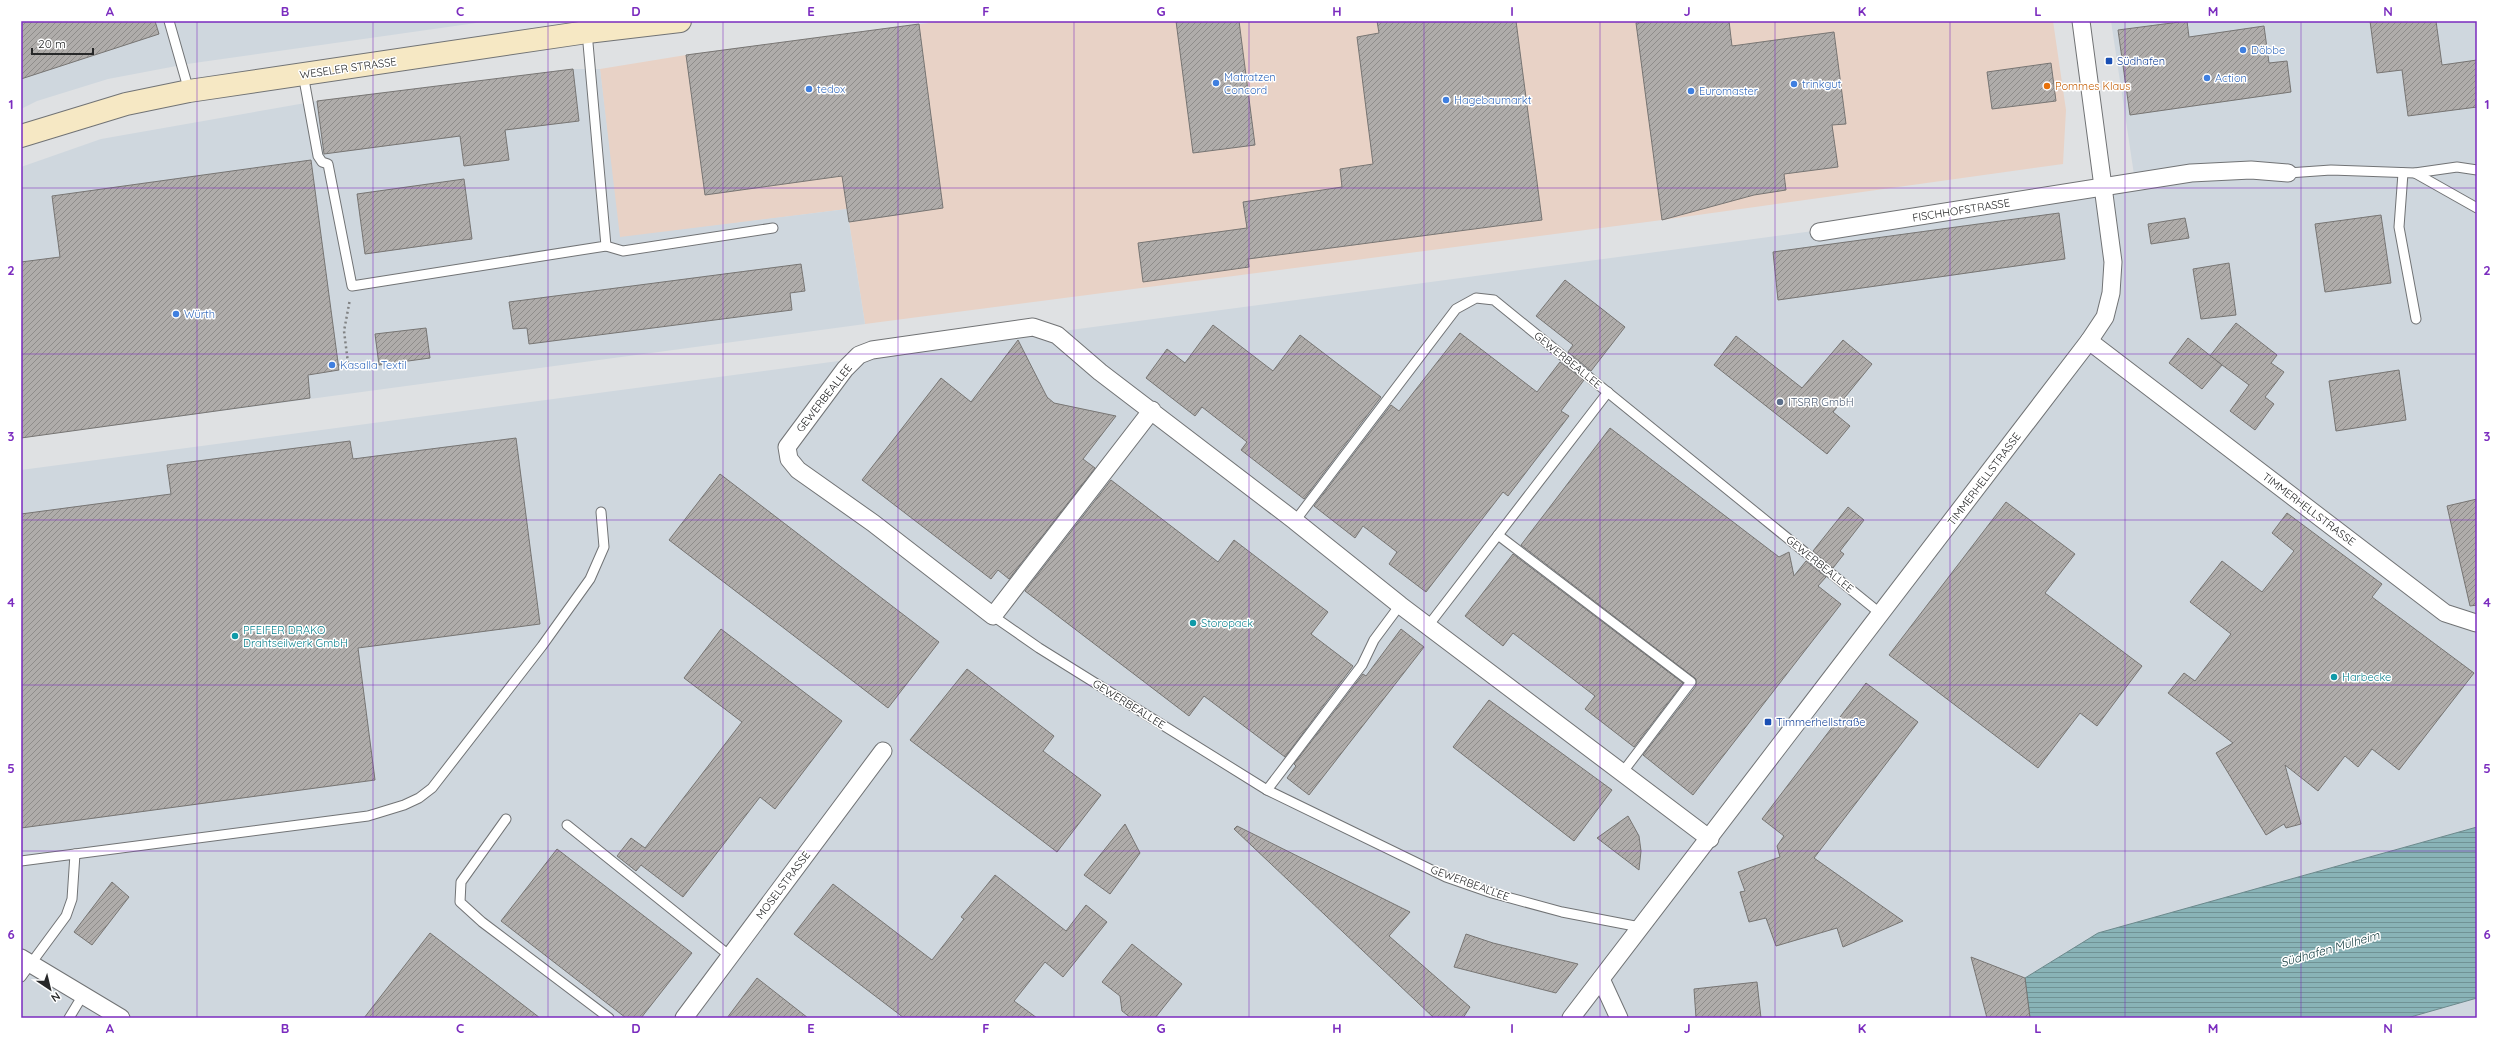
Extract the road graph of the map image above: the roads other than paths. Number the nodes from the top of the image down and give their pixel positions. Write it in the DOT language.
graph roads {
  1 [pos="169,21"];
  2 [pos="680,21"];
  3 [pos="2081,21"];
  4 [pos="658,22"];
  5 [pos="587,32"];
  6 [pos="303,74"];
  7 [pos="189,91"];
  8 [pos="21,136"];
  9 [pos="2477,170"];
  10 [pos="2288,173"];
  11 [pos="2404,173"];
  12 [pos="2415,173"];
  13 [pos="2104,188"];
  14 [pos="2477,208"];
  15 [pos="773,228"];
  16 [pos="1819,232"];
  17 [pos="606,246"];
  18 [pos="2416,319"];
  19 [pos="2089,341"];
  20 [pos="1608,392"];
  21 [pos="1152,410"];
  22 [pos="601,512"];
  23 [pos="1295,521"];
  24 [pos="1498,535"];
  25 [pos="1400,605"];
  26 [pos="1880,614"];
  27 [pos="993,616"];
  28 [pos="2476,623"];
  29 [pos="1428,626"];
  30 [pos="883,751"];
  31 [pos="1622,773"];
  32 [pos="1267,790"];
  33 [pos="506,819"];
  34 [pos="567,825"];
  35 [pos="1710,839"];
  36 [pos="75,854"];
  37 [pos="21,861"];
  38 [pos="1640,927"];
  39 [pos="730,956"];
  40 [pos="24,966"];
  41 [pos="1602,979"];
  42 [pos="83,995"];
  43 [pos="69,1018"];
  44 [pos="121,1018"];
  45 [pos="609,1018"];
  46 [pos="684,1018"];
  47 [pos="1572,1018"];
  48 [pos="1620,1018"];
  1 -- 7 [label="lane"];
  2 -- 4 [label="main road, WESELER STRASSE"];
  3 -- 13 [label="street, TIMMERHELLSTRASSE"];
  4 -- 5 [label="main road, WESELER STRASSE"];
  5 -- 6 [label="main road, WESELER STRASSE"];
  5 -- 17 [label="lane"];
  6 -- 7 [label="main road, WESELER STRASSE"];
  6 -- 17 [label="lane"];
  7 -- 8 [label="main road, WESELER STRASSE"];
  9 -- 12 [label="lane"];
  10 -- 11 [label="lane"];
  10 -- 13 [label="street"];
  11 -- 12 [label="lane"];
  11 -- 18 [label="lane"];
  12 -- 14 [label="lane"];
  13 -- 16 [label="street, FISCHHOFSTRASSE"];
  13 -- 19 [label="street, TIMMERHELLSTRASSE"];
  15 -- 17 [label="lane"];
  19 -- 26 [label="street, TIMMERHELLSTRASSE"];
  19 -- 28 [label="street, TIMMERHELLSTRASSE"];
  20 -- 23 [label="lane, GEWERBEALLEE"];
  20 -- 24 [label="lane"];
  20 -- 26 [label="lane, GEWERBEALLEE"];
  21 -- 23 [label="street, GEWERBEALLEE"];
  21 -- 27 [label="street"];
  21 -- 27 [label="street, GEWERBEALLEE"];
  22 -- 36 [label="lane"];
  23 -- 25 [label="street, GEWERBEALLEE"];
  24 -- 29 [label="lane"];
  24 -- 31 [label="lane"];
  25 -- 29 [label="street, GEWERBEALLEE"];
  25 -- 32 [label="lane"];
  26 -- 35 [label="street, TIMMERHELLSTRASSE"];
  27 -- 32 [label="lane, GEWERBEALLEE"];
  29 -- 31 [label="street, GEWERBEALLEE"];
  30 -- 39 [label="street, MOSELSTRASSE"];
  31 -- 35 [label="street, GEWERBEALLEE"];
  32 -- 38 [label="lane, GEWERBEALLEE"];
  33 -- 45 [label="lane"];
  34 -- 39 [label="lane"];
  35 -- 38 [label="street, TIMMERHELLSTRASSE"];
  36 -- 37 [label="lane"];
  36 -- 40 [label="lane"];
  38 -- 41 [label="street, TIMMERHELLSTRASSE"];
  39 -- 46 [label="street, MOSELSTRASSE"];
  40 -- 42 [label="street"];
  41 -- 47 [label="street, TIMMERHELLSTRASSE"];
  41 -- 48 [label="street"];
  42 -- 43 [label="lane"];
  42 -- 44 [label="street"];
}
